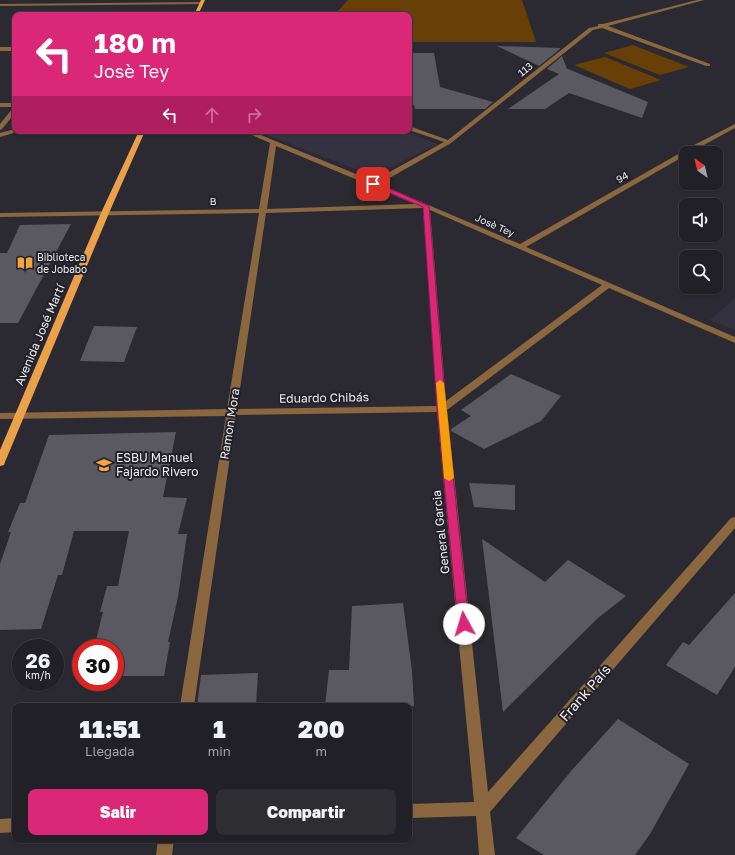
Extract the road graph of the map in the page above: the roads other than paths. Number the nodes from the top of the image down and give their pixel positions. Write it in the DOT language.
graph roads {
  1 [pos="702,0"];
  2 [pos="202,2"];
  3 [pos="0,5"];
  4 [pos="197,12"];
  5 [pos="600,25"];
  6 [pos="0,49"];
  7 [pos="12,49"];
  8 [pos="708,65"];
  9 [pos="12,104"];
  10 [pos="0,105"];
  11 [pos="12,113"];
  12 [pos="735,126"];
  13 [pos="0,128"];
  14 [pos="412,129"];
  15 [pos="12,132"];
  16 [pos="141,134"];
  17 [pos="253,134"];
  18 [pos="0,135"];
  19 [pos="449,142"];
  20 [pos="273,143"];
  21 [pos="373,184"];
  22 [pos="426,206"];
  23 [pos="263,211"];
  24 [pos="105,213"];
  25 [pos="0,215"];
  26 [pos="520,247"];
  27 [pos="608,285"];
  28 [pos="735,340"];
  29 [pos="442,409"];
  30 [pos="232,412"];
  31 [pos="0,416"];
  32 [pos="20,416"];
  33 [pos="0,462"];
  34 [pos="735,521"];
  35 [pos="187,703"];
  36 [pos="482,809"];
  37 [pos="412,811"];
  38 [pos="12,825"];
  39 [pos="0,826"];
  40 [pos="166,843"];
  41 [pos="164,855"];
  42 [pos="487,855"];
  1 -- 5 [label="street, 113"];
  2 -- 3 [label="street"];
  2 -- 4 [label="main road"];
  5 -- 8 [label="street"];
  5 -- 19 [label="street, 113"];
  6 -- 7 [label="street"];
  9 -- 10 [label="street"];
  11 -- 13 [label="street"];
  12 -- 26 [label="street, 94"];
  14 -- 19 [label="street"];
  15 -- 18 [label="street"];
  16 -- 24 [label="main road, Avenida José Martí"];
  17 -- 20 [label="street, Josè Tey"];
  19 -- 21 [label="street, 113"];
  20 -- 21 [label="street, Josè Tey"];
  20 -- 23 [label="street, Ramon Mora"];
  21 -- 22 [label="street, Josè Tey"];
  22 -- 23 [label="street, B"];
  22 -- 26 [label="street, Josè Tey"];
  22 -- 29 [label="street, General Garcia"];
  23 -- 24 [label="street, B"];
  23 -- 30 [label="street, Ramon Mora"];
  24 -- 25 [label="street, B"];
  24 -- 32 [label="main road, Avenida José Martí"];
  26 -- 27 [label="street, Josè Tey"];
  27 -- 28 [label="street, Josè Tey"];
  27 -- 29 [label="street"];
  29 -- 30 [label="street, Eduardo Chibás"];
  29 -- 36 [label="street, General Garcia"];
  30 -- 32 [label="street, Eduardo Chibás"];
  30 -- 35 [label="street, Ramon Mora"];
  31 -- 32 [label="street, Eduardo Chibás"];
  32 -- 33 [label="main road, Avenida José Martí"];
  34 -- 36 [label="street, Frank País"];
  36 -- 37 [label="street"];
  36 -- 42 [label="street, General Garcia"];
  38 -- 39 [label="street"];
  40 -- 41 [label="street"];
}
